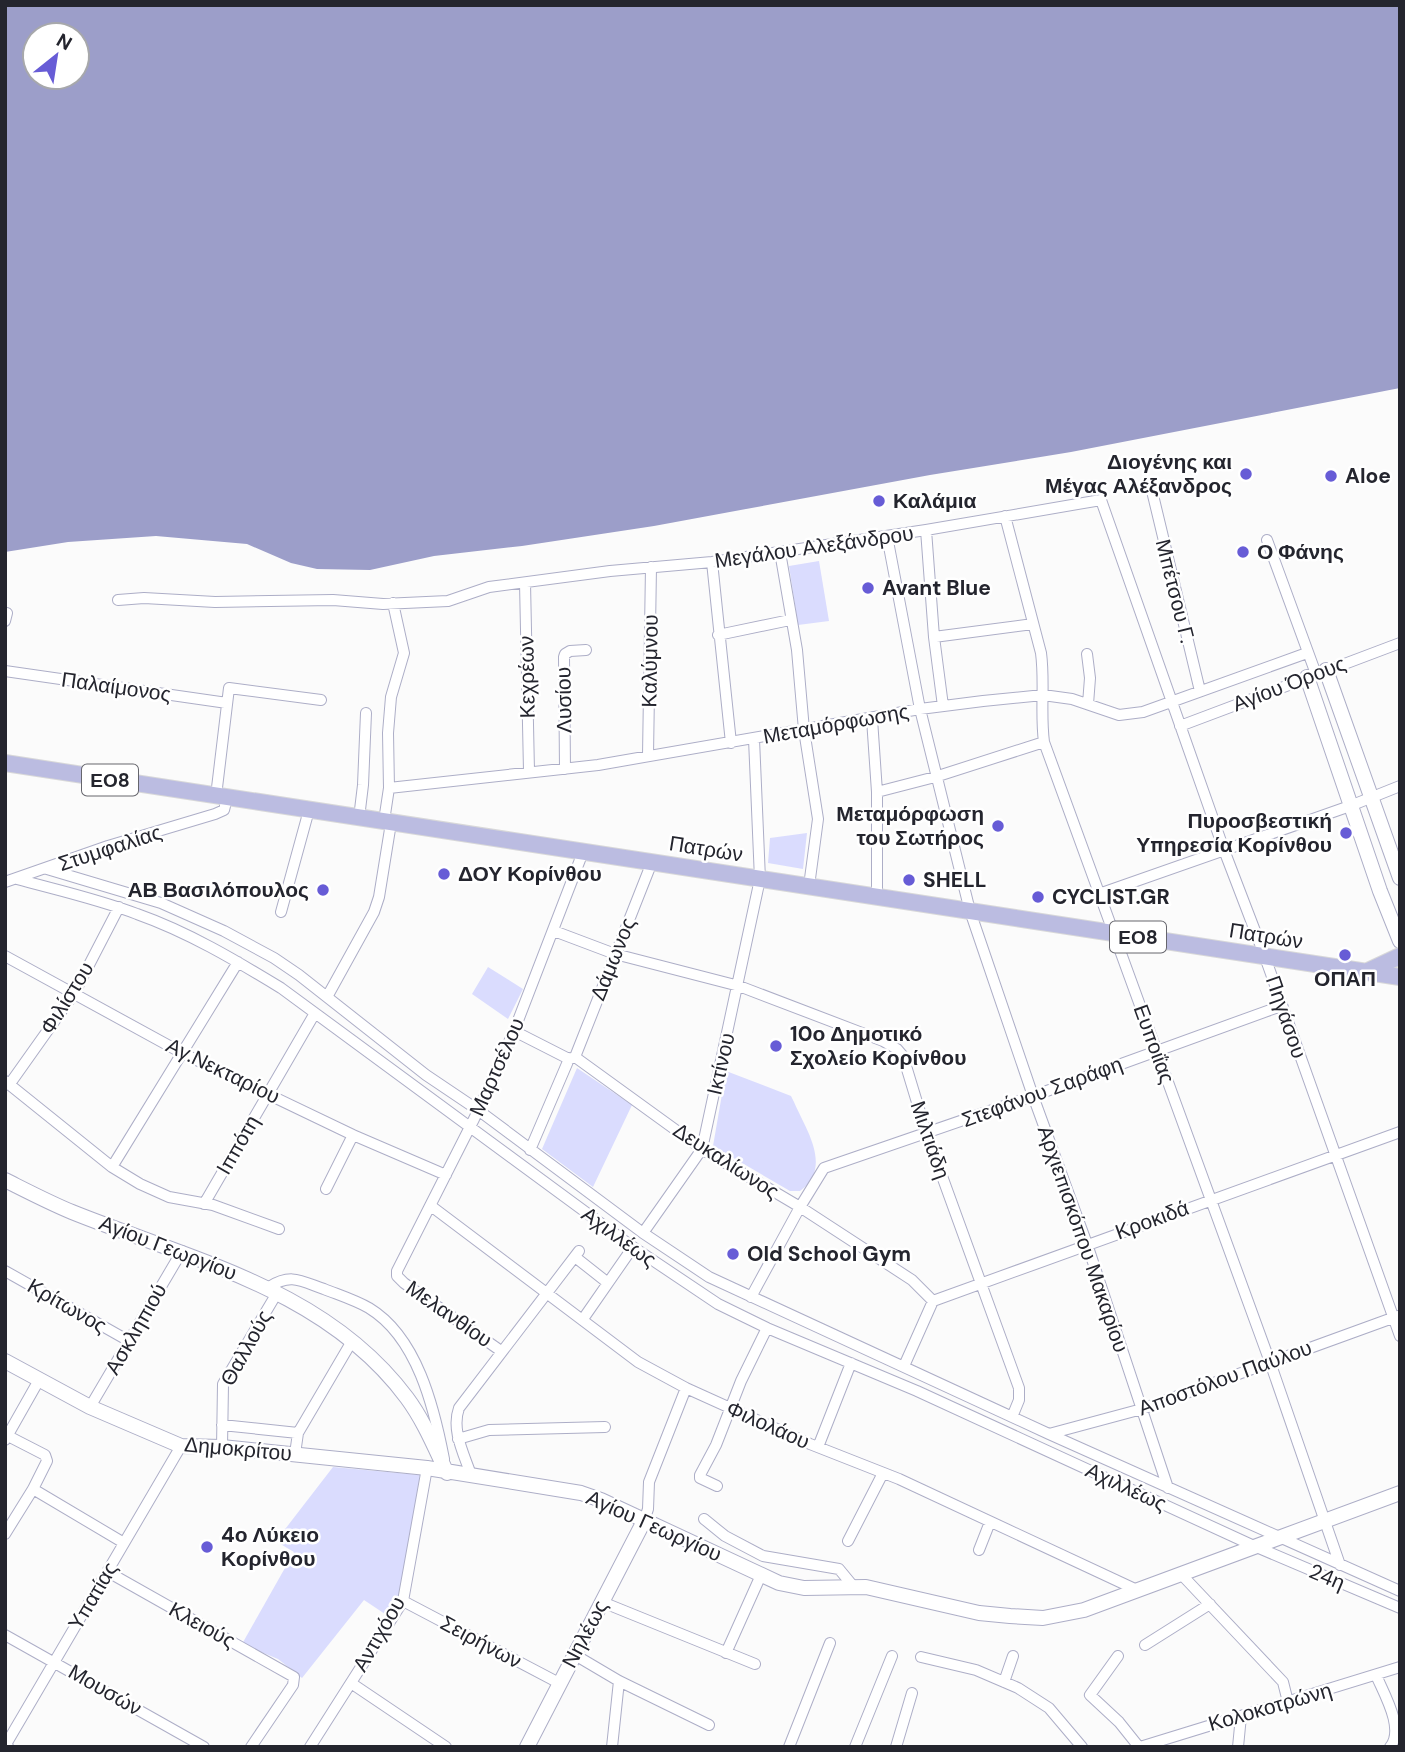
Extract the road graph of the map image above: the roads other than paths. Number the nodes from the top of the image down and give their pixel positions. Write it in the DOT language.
graph roads {
  1 [pos="1152,491"];
  2 [pos="1101,500"];
  3 [pos="1005,516"];
  4 [pos="926,530"];
  5 [pos="887,536"];
  6 [pos="1267,540"];
  7 [pos="780,552"];
  8 [pos="712,562"];
  9 [pos="651,567"];
  10 [pos="525,583"];
  11 [pos="118,600"];
  12 [pos="393,603"];
  13 [pos="790,621"];
  14 [pos="1033,624"];
  15 [pos="718,635"];
  16 [pos="934,637"];
  17 [pos="1400,643"];
  18 [pos="586,650"];
  19 [pos="1307,653"];
  20 [pos="1087,654"];
  21 [pos="5,671"];
  22 [pos="1316,674"];
  23 [pos="1200,691"];
  24 [pos="1043,695"];
  25 [pos="321,700"];
  26 [pos="1172,701"];
  27 [pos="227,703"];
  28 [pos="1088,704"];
  29 [pos="943,706"];
  30 [pos="920,709"];
  31 [pos="366,713"];
  32 [pos="872,719"];
  33 [pos="1180,726"];
  34 [pos="804,730"];
  35 [pos="754,739"];
  36 [pos="1044,742"];
  37 [pos="732,743"];
  38 [pos="648,755"];
  39 [pos="5,763"];
  40 [pos="565,769"];
  41 [pos="529,771"];
  42 [pos="935,777"];
  43 [pos="1400,786"];
  44 [pos="389,788"];
  45 [pos="877,792"];
  46 [pos="218,796"];
  47 [pos="1370,796"];
  48 [pos="1350,806"];
  49 [pos="309,810"];
  50 [pos="359,818"];
  51 [pos="388,822"];
  52 [pos="1224,850"];
  53 [pos="583,852"];
  54 [pos="652,862"];
  55 [pos="47,869"];
  56 [pos="1400,878"];
  57 [pos="760,879"];
  58 [pos="11,880"];
  59 [pos="808,886"];
  60 [pos="1099,894"];
  61 [pos="877,897"];
  62 [pos="118,907"];
  63 [pos="970,911"];
  64 [pos="281,912"];
  65 [pos="554,931"];
  66 [pos="1113,933"];
  67 [pos="1400,941"];
  68 [pos="615,954"];
  69 [pos="5,956"];
  70 [pos="1400,956"];
  71 [pos="1265,957"];
  72 [pos="238,962"];
  73 [pos="1364,972"];
  74 [pos="1400,977"];
  75 [pos="739,986"];
  76 [pos="75,992"];
  77 [pos="327,997"];
  78 [pos="1281,1006"];
  79 [pos="315,1013"];
  80 [pos="514,1031"];
  81 [pos="1156,1051"];
  82 [pos="184,1054"];
  83 [pos="572,1058"];
  84 [pos="7,1083"];
  85 [pos="267,1094"];
  86 [pos="1033,1096"];
  87 [pos="478,1110"];
  88 [pos="470,1128"];
  89 [pos="926,1132"];
  90 [pos="1400,1132"];
  91 [pos="353,1135"];
  92 [pos="702,1149"];
  93 [pos="530,1150"];
  94 [pos="1336,1154"];
  95 [pos="113,1167"];
  96 [pos="446,1175"];
  97 [pos="5,1180"];
  98 [pos="326,1189"];
  99 [pos="1209,1199"];
  100 [pos="204,1204"];
  101 [pos="431,1206"];
  102 [pos="800,1207"];
  103 [pos="279,1228"];
  104 [pos="643,1233"];
  105 [pos="1087,1244"];
  106 [pos="633,1247"];
  107 [pos="182,1251"];
  108 [pos="5,1270"];
  109 [pos="397,1276"];
  110 [pos="608,1283"];
  111 [pos="981,1284"];
  112 [pos="273,1290"];
  113 [pos="547,1294"];
  114 [pos="751,1297"];
  115 [pos="933,1301"];
  116 [pos="1396,1316"];
  117 [pos="583,1320"];
  118 [pos="766,1328"];
  119 [pos="1400,1336"];
  120 [pos="129,1341"];
  121 [pos="352,1341"];
  122 [pos="501,1351"];
  123 [pos="5,1361"];
  124 [pos="1270,1362"];
  125 [pos="851,1363"];
  126 [pos="904,1367"];
  127 [pos="39,1380"];
  128 [pos="686,1388"];
  129 [pos="90,1407"];
  130 [pos="730,1409"];
  131 [pos="1142,1409"];
  132 [pos="1012,1417"];
  133 [pos="10,1420"];
  134 [pos="222,1425"];
  135 [pos="605,1427"];
  136 [pos="298,1433"];
  137 [pos="1049,1434"];
  138 [pos="6,1438"];
  139 [pos="458,1439"];
  140 [pos="181,1446"];
  141 [pos="222,1447"];
  142 [pos="818,1447"];
  143 [pos="295,1454"];
  144 [pos="427,1468"];
  145 [pos="447,1473"];
  146 [pos="883,1473"];
  147 [pos="471,1475"];
  148 [pos="717,1486"];
  149 [pos="1168,1488"];
  150 [pos="33,1489"];
  151 [pos="1400,1493"];
  152 [pos="704,1519"];
  153 [pos="1324,1520"];
  154 [pos="644,1521"];
  155 [pos="990,1522"];
  156 [pos="5,1534"];
  157 [pos="1278,1537"];
  158 [pos="848,1541"];
  159 [pos="124,1543"];
  160 [pos="1258,1544"];
  161 [pos="979,1550"];
  162 [pos="1340,1564"];
  163 [pos="108,1572"];
  164 [pos="1181,1573"];
  165 [pos="761,1574"];
  166 [pos="853,1586"];
  167 [pos="1137,1590"];
  168 [pos="1400,1591"];
  169 [pos="402,1601"];
  170 [pos="602,1602"];
  171 [pos="1210,1604"];
  172 [pos="1400,1608"];
  173 [pos="5,1635"];
  174 [pos="830,1643"];
  175 [pos="1145,1645"];
  176 [pos="726,1653"];
  177 [pos="575,1655"];
  178 [pos="892,1656"];
  179 [pos="1013,1656"];
  180 [pos="1118,1656"];
  181 [pos="921,1657"];
  182 [pos="54,1662"];
  183 [pos="755,1664"];
  184 [pos="1400,1667"];
  185 [pos="1376,1675"];
  186 [pos="619,1681"];
  187 [pos="1004,1682"];
  188 [pos="351,1683"];
  189 [pos="559,1683"];
  190 [pos="912,1693"];
  191 [pos="1288,1702"];
  192 [pos="1241,1716"];
  193 [pos="709,1725"];
  194 [pos="1399,1735"];
  195 [pos="6,1746"];
  196 [pos="204,1747"];
  197 [pos="251,1747"];
  198 [pos="310,1747"];
  199 [pos="446,1747"];
  200 [pos="527,1747"];
  201 [pos="612,1747"];
  202 [pos="789,1747"];
  203 [pos="855,1747"];
  204 [pos="896,1747"];
  205 [pos="1082,1747"];
  206 [pos="1140,1747"];
  207 [pos="1238,1747"];
  208 [pos="1390,1747"];
  1 -- 23 [label="street, Μπέτσου Γ."];
  2 -- 3 [label="street, Μεγάλου Αλεξάνδρου"];
  2 -- 26 [label="street, Πηγάσου"];
  3 -- 4 [label="street, Μεγάλου Αλεξάνδρου"];
  3 -- 14 [label="street, Ευποιΐας"];
  4 -- 5 [label="street, Μεγάλου Αλεξάνδρου"];
  4 -- 16 [label="street"];
  5 -- 7 [label="street, Μεγάλου Αλεξάνδρου"];
  5 -- 30 [label="street, Αρχιεπισκόπου Μακαρίου"];
  6 -- 19 [label="street"];
  7 -- 8 [label="street, Μεγάλου Αλεξάνδρου"];
  7 -- 13 [label="street"];
  8 -- 9 [label="street, Μεγάλου Αλεξάνδρου"];
  8 -- 15 [label="street"];
  9 -- 10 [label="street, Μεγάλου Αλεξάνδρου"];
  9 -- 38 [label="street, Καλύμνου"];
  10 -- 12 [label="street, Μεγάλου Αλεξάνδρου"];
  10 -- 41 [label="street, Κεχρέων"];
  11 -- 12 [label="street, Μεγάλου Αλεξάνδρου"];
  12 -- 44 [label="street"];
  13 -- 15 [label="street"];
  13 -- 34 [label="street"];
  14 -- 16 [label="street"];
  14 -- 24 [label="street, Ευποιΐας"];
  15 -- 37 [label="street"];
  16 -- 29 [label="street"];
  17 -- 22 [label="street, Αγίου Όρους"];
  18 -- 40 [label="street, Λυσίου"];
  19 -- 22 [label="street"];
  19 -- 23 [label="street, Μεταμόρφωσης"];
  20 -- 28 [label="street"];
  21 -- 27 [label="street, Παλαίμονος"];
  22 -- 33 [label="street, Αγίου Όρους"];
  22 -- 47 [label="street"];
  22 -- 48 [label="street"];
  23 -- 26 [label="street, Μεταμόρφωσης"];
  24 -- 28 [label="street, Μεταμόρφωσης"];
  24 -- 29 [label="street, Μεταμόρφωσης"];
  24 -- 36 [label="street, Ευποιΐας"];
  25 -- 27 [label="street"];
  26 -- 28 [label="street, Μεταμόρφωσης"];
  26 -- 33 [label="street, Πηγάσου"];
  27 -- 46 [label="street"];
  29 -- 30 [label="street, Μεταμόρφωσης"];
  30 -- 32 [label="street, Μεταμόρφωσης"];
  30 -- 42 [label="street, Αρχιεπισκόπου Μακαρίου"];
  31 -- 50 [label="street"];
  32 -- 34 [label="street, Μεταμόρφωσης"];
  32 -- 45 [label="street"];
  33 -- 52 [label="street, Πηγάσου"];
  34 -- 35 [label="street, Μεταμόρφωσης"];
  34 -- 59 [label="street"];
  35 -- 37 [label="street, Μεταμόρφωσης"];
  35 -- 57 [label="street, Ικτίνου"];
  36 -- 42 [label="street"];
  36 -- 60 [label="street, Ευποιΐας"];
  37 -- 38 [label="street, Μεταμόρφωσης"];
  38 -- 40 [label="street, Μεταμόρφωσης"];
  39 -- 46 [label="main road, Πατρών / ΕΟ8"];
  40 -- 41 [label="street, Μεταμόρφωσης"];
  41 -- 44 [label="street, Μεταμόρφωσης"];
  42 -- 45 [label="street"];
  42 -- 63 [label="street, Αρχιεπισκόπου Μακαρίου"];
  43 -- 47 [label="street"];
  44 -- 51 [label="street"];
  45 -- 61 [label="street"];
  46 -- 49 [label="main road, Πατρών / ΕΟ8"];
  46 -- 55 [label="street, Στυμφαλίας"];
  47 -- 48 [label="street"];
  47 -- 56 [label="street"];
  48 -- 52 [label="street"];
  48 -- 67 [label="street"];
  49 -- 50 [label="main road, Πατρών / ΕΟ8"];
  49 -- 64 [label="street"];
  50 -- 51 [label="main road, Πατρών / ΕΟ8"];
  51 -- 53 [label="main road, Πατρών / ΕΟ8"];
  51 -- 77 [label="street"];
  52 -- 60 [label="street"];
  52 -- 71 [label="street, Πηγάσου"];
  53 -- 54 [label="main road, Πατρών / ΕΟ8"];
  53 -- 65 [label="street, Μαρτσέλου"];
  54 -- 57 [label="main road, Πατρών / ΕΟ8"];
  54 -- 68 [label="street, Δάμωνος"];
  55 -- 58 [label="street, Στυμφαλίας"];
  55 -- 77 [label="street, Αχιλλέως"];
  57 -- 59 [label="main road, Πατρών / ΕΟ8"];
  57 -- 75 [label="street, Ικτίνου"];
  58 -- 62 [label="street, Αχιλλέως"];
  59 -- 61 [label="main road, Πατρών / ΕΟ8"];
  60 -- 66 [label="street, Ευποιΐας"];
  61 -- 63 [label="main road, Πατρών / ΕΟ8"];
  62 -- 72 [label="street, Αχιλλέως"];
  62 -- 76 [label="street, Φιλίστου"];
  63 -- 66 [label="main road, Πατρών / ΕΟ8"];
  63 -- 86 [label="street, Αρχιεπισκόπου Μακαρίου"];
  65 -- 68 [label="street, Μιλτιάδη"];
  65 -- 80 [label="street, Μαρτσέλου"];
  66 -- 71 [label="main road, Πατρών / ΕΟ8"];
  66 -- 81 [label="street, Ευποιΐας"];
  68 -- 75 [label="street, Μιλτιάδη"];
  68 -- 83 [label="street, Δάμωνος"];
  69 -- 76 [label="street, Αγ.Νεκταρίου"];
  70 -- 73 [label="main road"];
  71 -- 73 [label="main road, Πατρών / ΕΟ8"];
  71 -- 78 [label="street, Πηγάσου"];
  72 -- 79 [label="street, Αχιλλέως"];
  72 -- 82 [label="street"];
  73 -- 74 [label="main road, Πατρών / ΕΟ8"];
  75 -- 89 [label="street, Μιλτιάδη"];
  75 -- 92 [label="street, Ικτίνου"];
  76 -- 82 [label="street, Αγ.Νεκταρίου"];
  76 -- 84 [label="street, Φιλίστου"];
  77 -- 87 [label="street, Αχιλλέως"];
  78 -- 81 [label="street, Στεφάνου Σαράφη"];
  78 -- 94 [label="street, Πηγάσου"];
  79 -- 85 [label="street, Ιππότη"];
  79 -- 88 [label="street, Αχιλλέως"];
  80 -- 83 [label="street, Δευκαλίωνος"];
  80 -- 87 [label="street, Μαρτσέλου"];
  81 -- 86 [label="street, Στεφάνου Σαράφη"];
  81 -- 99 [label="street, Ευποιΐας"];
  82 -- 85 [label="street, Αγ.Νεκταρίου"];
  82 -- 95 [label="street"];
  83 -- 92 [label="street, Δευκαλίωνος"];
  83 -- 93 [label="street, Δάμωνος"];
  84 -- 95 [label="street"];
  85 -- 91 [label="street, Αγ.Νεκταρίου"];
  85 -- 100 [label="street, Ιππότη"];
  86 -- 89 [label="street, Στεφάνου Σαράφη"];
  86 -- 105 [label="street, Αρχιεπισκόπου Μακαρίου"];
  87 -- 88 [label="street, Μαρτσέλου"];
  87 -- 93 [label="street, Αχιλλέως"];
  88 -- 96 [label="street, Μαρτσέλου"];
  88 -- 106 [label="street, Αχιλλέως"];
  89 -- 102 [label="street, Στεφάνου Σαράφη"];
  89 -- 111 [label="street, Μιλτιάδη"];
  90 -- 94 [label="street, Κροκιδά"];
  91 -- 96 [label="street, Αγ.Νεκταρίου"];
  91 -- 98 [label="street"];
  92 -- 102 [label="street, Δευκαλίωνος"];
  92 -- 104 [label="street, Ικτίνου"];
  93 -- 104 [label="street, Αχιλλέως"];
  94 -- 99 [label="street, Κροκιδά"];
  94 -- 116 [label="street, Πηγάσου"];
  95 -- 100 [label="street"];
  96 -- 101 [label="street, Μαρτσέλου"];
  97 -- 107 [label="street, Αγίου Γεωργίου"];
  99 -- 105 [label="street, Κροκιδά"];
  99 -- 124 [label="street, Ευποιΐας"];
  100 -- 103 [label="street"];
  101 -- 109 [label="street, Μαρτσέλου"];
  101 -- 113 [label="street, Φιλολάου"];
  102 -- 114 [label="street, Στεφάνου Σαράφη"];
  102 -- 115 [label="street, Δευκαλίωνος"];
  104 -- 114 [label="street, Αχιλλέως"];
  105 -- 111 [label="street, Κροκιδά"];
  105 -- 131 [label="street, Αρχιεπισκόπου Μακαρίου"];
  106 -- 110 [label="street"];
  106 -- 118 [label="street, Αχιλλέως"];
  107 -- 112 [label="street, Αγίου Γεωργίου"];
  107 -- 120 [label="street, Ασκληπιού"];
  108 -- 120 [label="street, Κρίτωνος"];
  109 -- 122 [label="street, Μελανθίου"];
  110 -- 113 [label="street"];
  110 -- 117 [label="street"];
  111 -- 115 [label="street, Κροκιδά"];
  111 -- 132 [label="street, Μιλτιάδη"];
  112 -- 121 [label="street, Αγίου Γεωργίου"];
  112 -- 134 [label="street, Θαλλούς"];
  112 -- 145 [label="street"];
  113 -- 117 [label="street, Φιλολάου"];
  113 -- 122 [label="street"];
  114 -- 126 [label="street, Αχιλλέως"];
  115 -- 126 [label="street"];
  116 -- 119 [label="street, Πηγάσου"];
  116 -- 124 [label="street, Αποστόλου Παύλου"];
  117 -- 128 [label="street, Φιλολάου"];
  118 -- 125 [label="street, Αχιλλέως"];
  118 -- 130 [label="street"];
  120 -- 129 [label="street, Ασκληπιού"];
  121 -- 136 [label="street"];
  121 -- 145 [label="street, Αγίου Γεωργίου"];
  122 -- 139 [label="street"];
  123 -- 127 [label="street, Δημοκρίτου"];
  124 -- 131 [label="street, Αποστόλου Παύλου"];
  124 -- 153 [label="street, Ευποιΐας"];
  125 -- 142 [label="street"];
  125 -- 160 [label="street, Αχιλλέως"];
  126 -- 132 [label="street, Αχιλλέως"];
  127 -- 129 [label="street, Δημοκρίτου"];
  127 -- 133 [label="street"];
  128 -- 130 [label="street, Φιλολάου"];
  128 -- 154 [label="street"];
  129 -- 140 [label="street, Δημοκρίτου"];
  130 -- 142 [label="street, Φιλολάου"];
  130 -- 148 [label="street"];
  131 -- 137 [label="street, Αποστόλου Παύλου"];
  131 -- 149 [label="street, Αρχιεπισκόπου Μακαρίου"];
  132 -- 137 [label="street, Αχιλλέως"];
  133 -- 138 [label="street"];
  134 -- 136 [label="street"];
  134 -- 141 [label="street, Θαλλούς"];
  135 -- 139 [label="street"];
  136 -- 143 [label="street"];
  137 -- 149 [label="street, Αχιλλέως"];
  138 -- 150 [label="street"];
  139 -- 147 [label="street"];
  140 -- 141 [label="street, Δημοκρίτου"];
  140 -- 159 [label="street, Υπατίας"];
  141 -- 143 [label="street, Δημοκρίτου"];
  142 -- 146 [label="street, Φιλολάου"];
  143 -- 144 [label="street, Δημοκρίτου"];
  144 -- 145 [label="street, Δημοκρίτου"];
  144 -- 169 [label="street, Αντιχόου"];
  145 -- 147 [label="street, Αγίου Γεωργίου"];
  146 -- 155 [label="street, Φιλολάου"];
  146 -- 158 [label="street"];
  147 -- 154 [label="street, Αγίου Γεωργίου"];
  149 -- 157 [label="street, Αχιλλέως"];
  150 -- 156 [label="street"];
  150 -- 159 [label="street"];
  151 -- 153 [label="street, Αγίου Γεωργίου"];
  152 -- 166 [label="street"];
  153 -- 157 [label="street, Αγίου Γεωργίου"];
  153 -- 162 [label="street, Ευποιΐας"];
  154 -- 165 [label="street, Αγίου Γεωργίου"];
  154 -- 170 [label="street, Νηλέως"];
  155 -- 161 [label="street"];
  155 -- 167 [label="street, Φιλολάου"];
  157 -- 160 [label="street, Αγίου Γεωργίου"];
  157 -- 162 [label="street, Αχιλλέως"];
  159 -- 163 [label="street, Υπατίας"];
  160 -- 164 [label="street, Αγίου Γεωργίου"];
  160 -- 172 [label="street, 24η"];
  162 -- 168 [label="street, Αχιλλέως"];
  163 -- 182 [label="street, Υπατίας"];
  163 -- 197 [label="street, Κλειούς"];
  164 -- 167 [label="street, Αγίου Γεωργίου"];
  164 -- 171 [label="street"];
  165 -- 166 [label="street, Αγίου Γεωργίου"];
  165 -- 176 [label="street"];
  166 -- 167 [label="street, Αγίου Γεωργίου"];
  169 -- 188 [label="street, Αντιχόου"];
  169 -- 189 [label="street, Σειρήνων"];
  170 -- 176 [label="street"];
  170 -- 177 [label="street, Νηλέως"];
  171 -- 175 [label="street"];
  171 -- 191 [label="street"];
  173 -- 182 [label="street, Μουσών"];
  174 -- 202 [label="street"];
  176 -- 183 [label="street"];
  177 -- 186 [label="street"];
  177 -- 189 [label="street, Νηλέως"];
  178 -- 203 [label="street"];
  179 -- 187 [label="street"];
  180 -- 206 [label="street"];
  181 -- 187 [label="street"];
  182 -- 195 [label="street, Υπατίας"];
  182 -- 196 [label="street, Μουσών"];
  184 -- 185 [label="street, Κολοκοτρώνη"];
  185 -- 191 [label="street, Κολοκοτρώνη"];
  185 -- 194 [label="street"];
  186 -- 193 [label="street"];
  186 -- 201 [label="street"];
  187 -- 205 [label="street"];
  188 -- 198 [label="street, Αντιχόου"];
  188 -- 199 [label="street"];
  189 -- 200 [label="street, Νηλέως"];
  190 -- 204 [label="street"];
  191 -- 192 [label="street, Κολοκοτρώνη"];
  192 -- 206 [label="street, Κολοκοτρώνη"];
  192 -- 207 [label="street"];
  194 -- 208 [label="street"];
}
